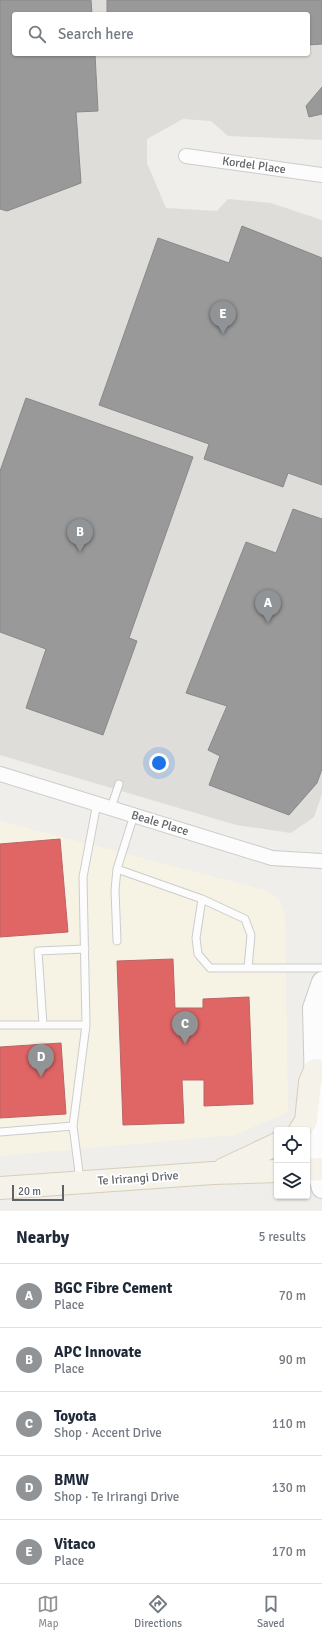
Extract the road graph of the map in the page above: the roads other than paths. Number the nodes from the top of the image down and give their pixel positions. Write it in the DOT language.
graph roads {
  1 [pos="186,156"];
  2 [pos="322,175"];
  3 [pos="0,774"];
  4 [pos="119,784"];
  5 [pos="96,804"];
  6 [pos="111,808"];
  7 [pos="134,815"];
  8 [pos="322,861"];
  9 [pos="117,869"];
  10 [pos="202,899"];
  11 [pos="117,941"];
  12 [pos="85,948"];
  13 [pos="248,968"];
  14 [pos="322,968"];
  15 [pos="322,982"];
  16 [pos="43,1025"];
  17 [pos="86,1025"];
  18 [pos="0,1026"];
  19 [pos="315,1070"];
  20 [pos="72,1126"];
  21 [pos="302,1127"];
  22 [pos="0,1132"];
  23 [pos="274,1145"];
  24 [pos="274,1171"];
  25 [pos="213,1173"];
  26 [pos="317,1174"];
  27 [pos="80,1182"];
  28 [pos="0,1188"];
  1 -- 2 [label="street, Kordel Place"];
  3 -- 5 [label="street, Beale Place"];
  4 -- 6 [label="lane"];
  5 -- 6 [label="street, Beale Place"];
  5 -- 12 [label="lane"];
  6 -- 7 [label="street, Beale Place"];
  7 -- 8 [label="street, Beale Place"];
  7 -- 9 [label="lane"];
  9 -- 10 [label="lane"];
  9 -- 11 [label="lane"];
  10 -- 13 [label="lane"];
  10 -- 13 [label="lane"];
  12 -- 16 [label="lane"];
  12 -- 17 [label="lane"];
  13 -- 14 [label="lane"];
  15 -- 19 [label="main road"];
  16 -- 17 [label="lane"];
  16 -- 18 [label="lane"];
  17 -- 20 [label="lane"];
  19 -- 21 [label="main road"];
  19 -- 26 [label="main road"];
  20 -- 22 [label="lane"];
  20 -- 27 [label="lane"];
  23 -- 25 [label="main road"];
  24 -- 25 [label="main road, Te Irirangi Drive"];
  25 -- 27 [label="main road, Te Irirangi Drive"];
  27 -- 28 [label="main road, Te Irirangi Drive"];
}
